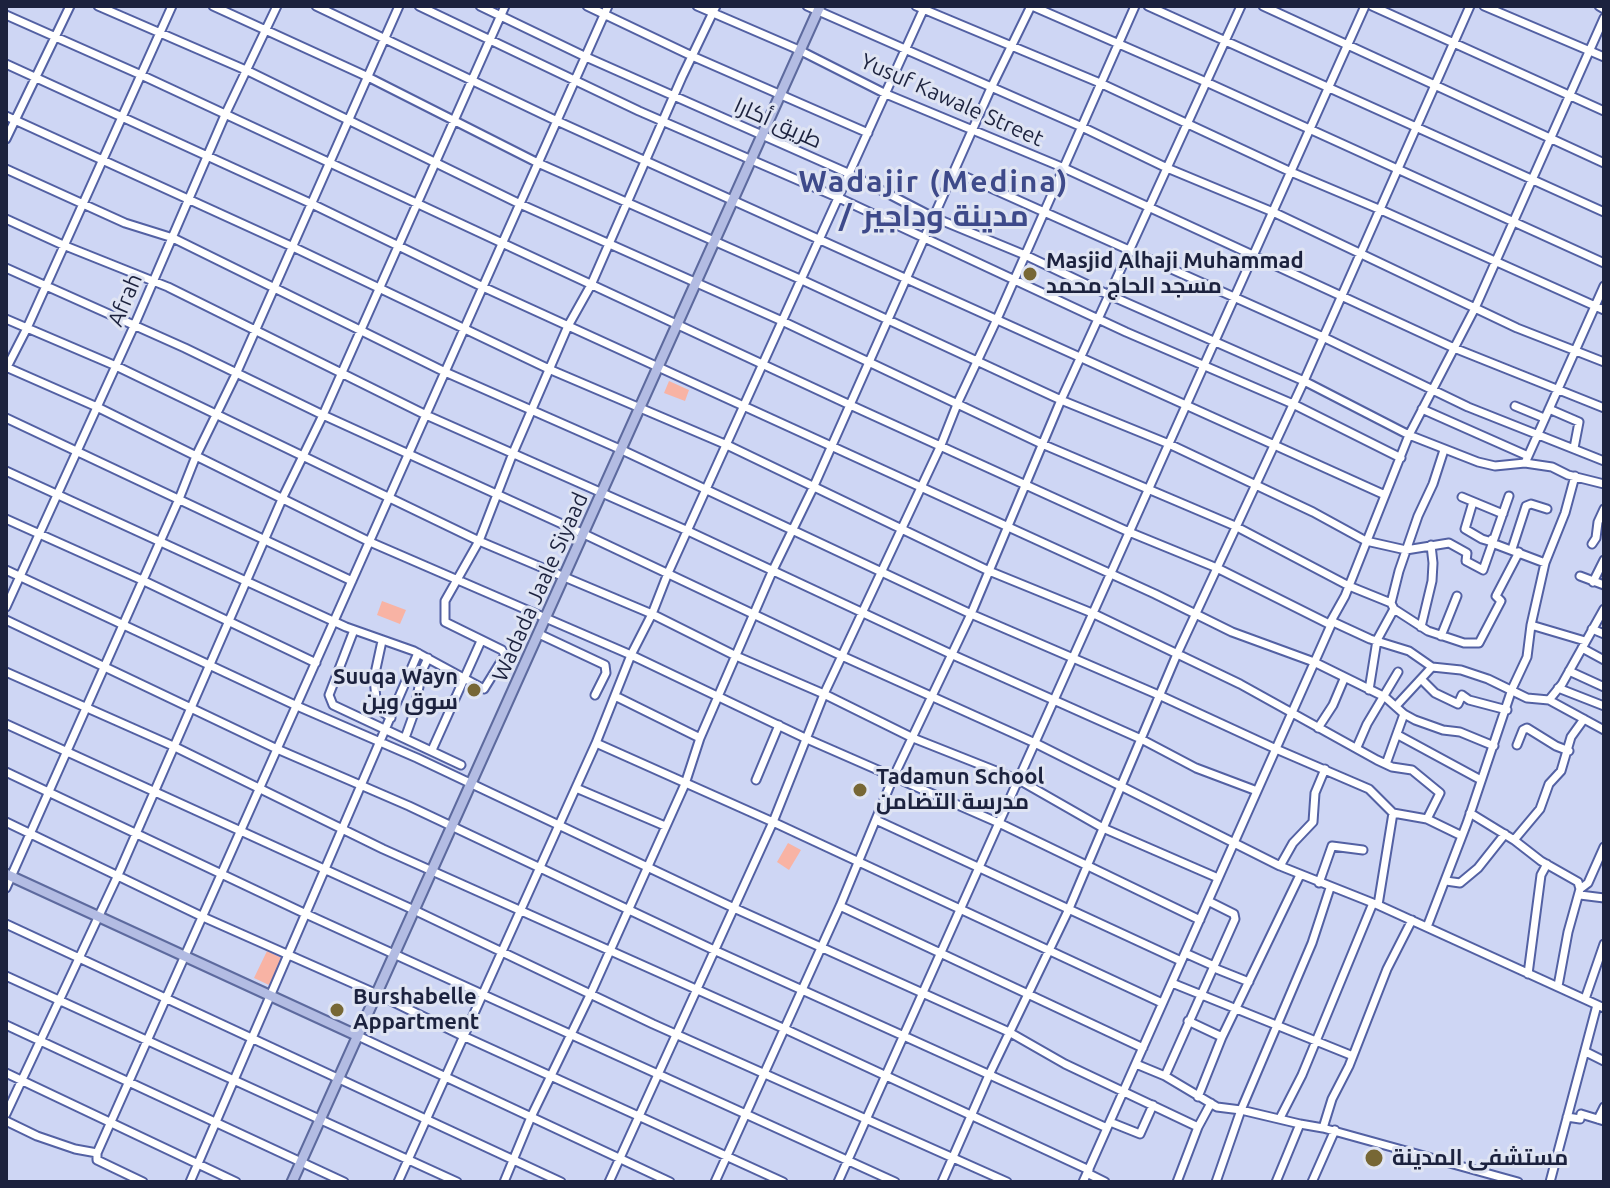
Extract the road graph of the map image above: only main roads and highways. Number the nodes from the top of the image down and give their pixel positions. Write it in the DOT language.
graph roads {
  1 [pos="819,8"];
  2 [pos="9,875"];
  3 [pos="358,1036"];
  4 [pos="292,1182"];
  1 -- 3 [label="main road, Wadada Jaale Siyaad"];
  2 -- 3 [label="main road"];
  3 -- 4 [label="main road, Wadada Jaale Siyaad"];
}
